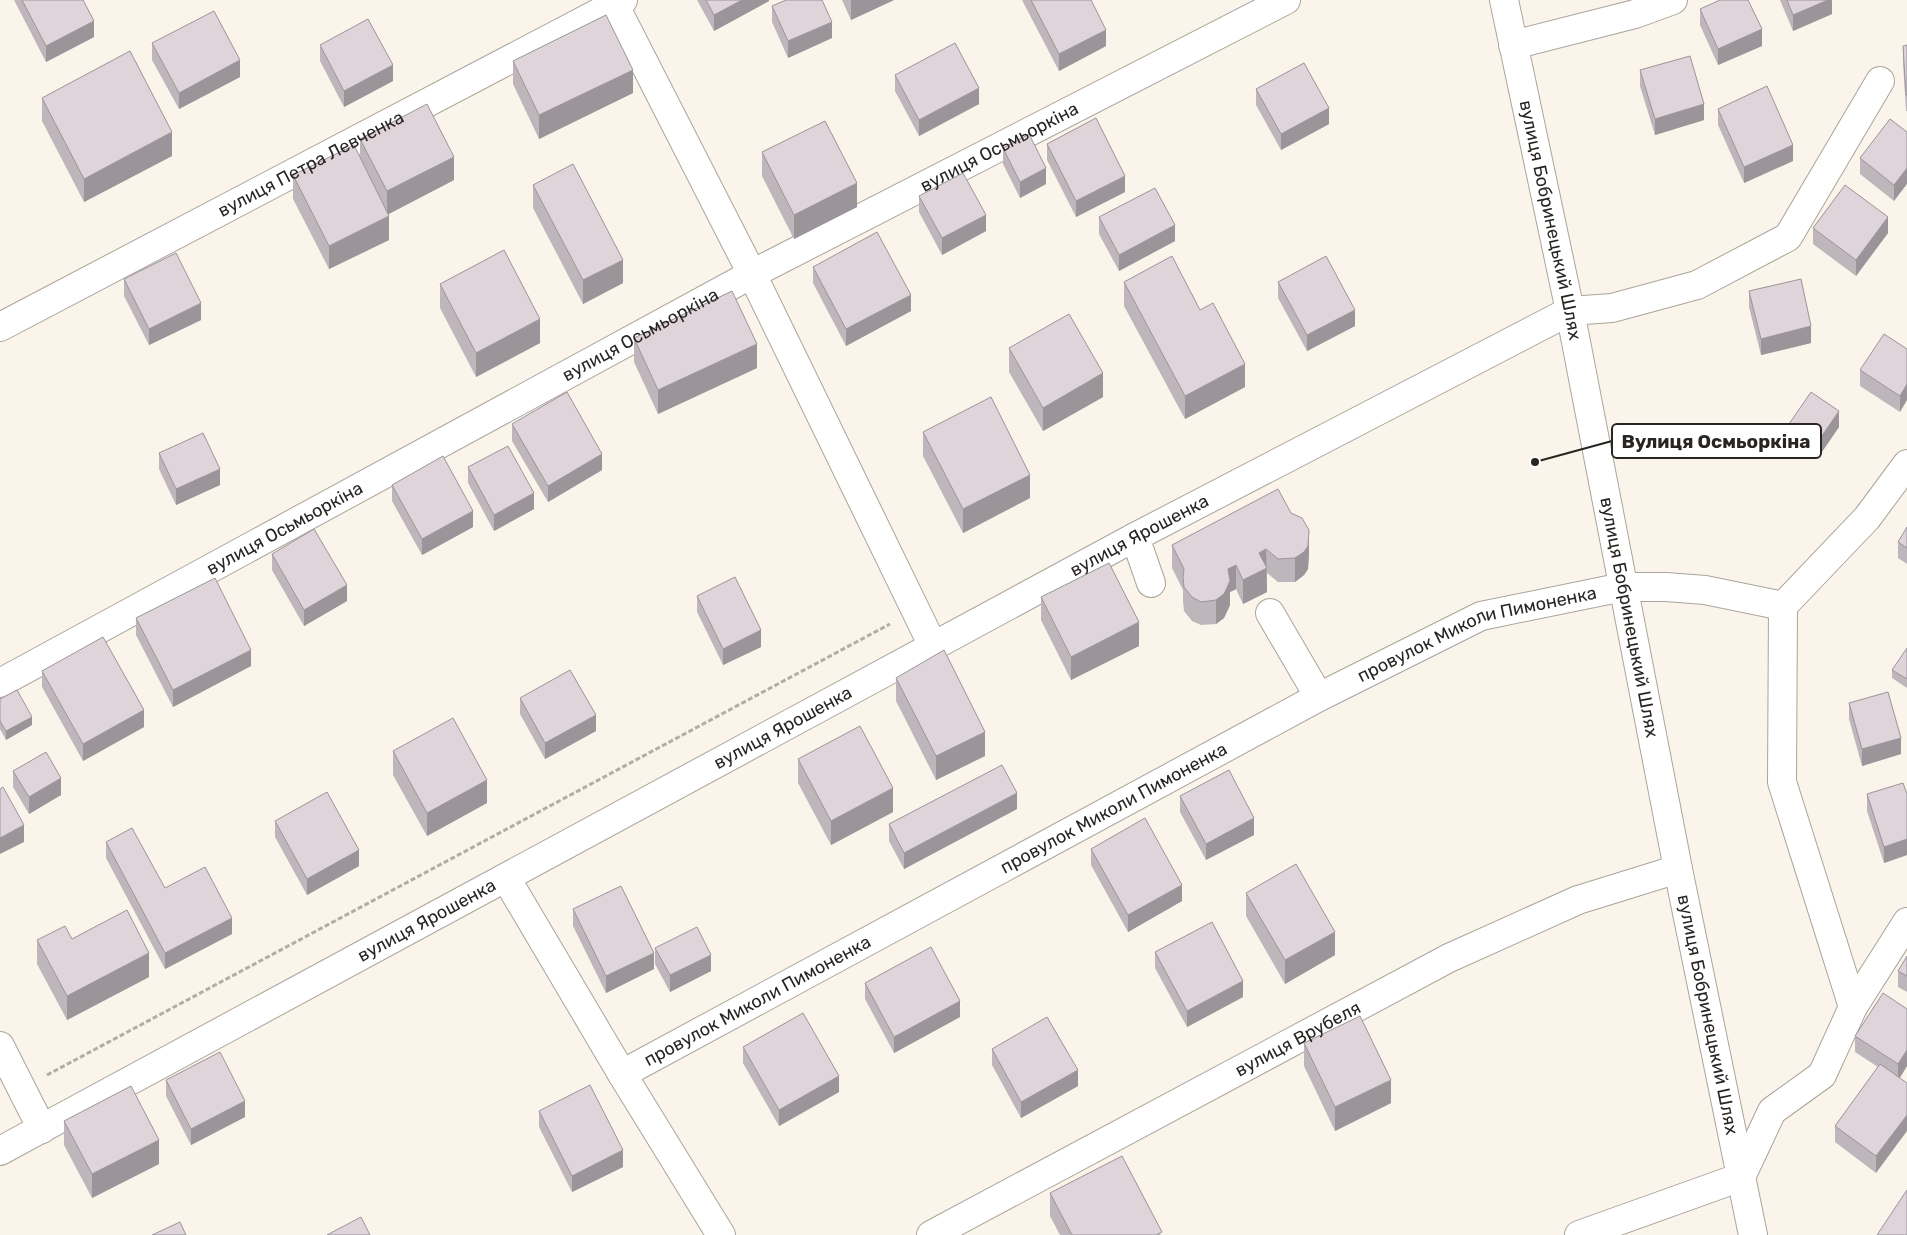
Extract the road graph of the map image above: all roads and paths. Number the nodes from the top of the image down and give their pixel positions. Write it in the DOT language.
graph roads {
  1 [pos="1286,0"];
  2 [pos="1504,0"];
  3 [pos="1673,0"];
  4 [pos="617,1"];
  5 [pos="1513,45"];
  6 [pos="1880,81"];
  7 [pos="752,274"];
  8 [pos="1570,311"];
  9 [pos="0,327"];
  10 [pos="1907,464"];
  11 [pos="1135,537"];
  12 [pos="1151,583"];
  13 [pos="1623,587"];
  14 [pos="1783,606"];
  15 [pos="916,611"];
  16 [pos="1270,613"];
  17 [pos="934,646"];
  18 [pos="0,683"];
  19 [pos="1319,697"];
  20 [pos="1678,870"];
  21 [pos="506,878"];
  22 [pos="1907,922"];
  23 [pos="1853,1007"];
  24 [pos="0,1046"];
  25 [pos="622,1074"];
  26 [pos="21,1089"];
  27 [pos="42,1129"];
  28 [pos="0,1151"];
  29 [pos="1740,1177"];
  30 [pos="721,1235"];
  31 [pos="931,1235"];
  32 [pos="1579,1235"];
  33 [pos="1753,1235"];
  1 -- 7 [label="street, вулиця Осьмьоркіна"];
  2 -- 5 [label="street, вулиця Бобринецький Шлях"];
  3 -- 5 [label="street"];
  4 -- 7 [label="street"];
  4 -- 9 [label="street, вулиця Петра Левченка"];
  5 -- 8 [label="street, вулиця Бобринецький Шлях"];
  6 -- 8 [label="street"];
  7 -- 15 [label="street"];
  7 -- 18 [label="street, вулиця Осьмьоркіна"];
  8 -- 11 [label="street, вулиця Ярошенка"];
  8 -- 13 [label="street, вулиця Бобринецький Шлях"];
  10 -- 14 [label="street"];
  11 -- 12 [label="street"];
  11 -- 17 [label="street, вулиця Ярошенка"];
  13 -- 14 [label="street, провулок Миколи Пимоненка"];
  13 -- 19 [label="street, провулок Миколи Пимоненка"];
  13 -- 20 [label="street, вулиця Бобринецький Шлях"];
  14 -- 23 [label="street"];
  15 -- 17 [label="street"];
  15 -- 26 [label="path"];
  16 -- 19 [label="street"];
  17 -- 21 [label="street, вулиця Ярошенка"];
  19 -- 25 [label="street, провулок Миколи Пимоненка"];
  20 -- 29 [label="street, вулиця Бобринецький Шлях"];
  20 -- 31 [label="street, вулиця Врубеля"];
  21 -- 25 [label="street"];
  21 -- 27 [label="street, вулиця Ярошенка"];
  22 -- 23 [label="street"];
  23 -- 29 [label="street"];
  24 -- 26 [label="street"];
  25 -- 30 [label="street"];
  26 -- 27 [label="street"];
  27 -- 28 [label="street, вулиця Ярошенка"];
  29 -- 32 [label="street"];
  29 -- 33 [label="street, вулиця Бобринецький Шлях"];
}
